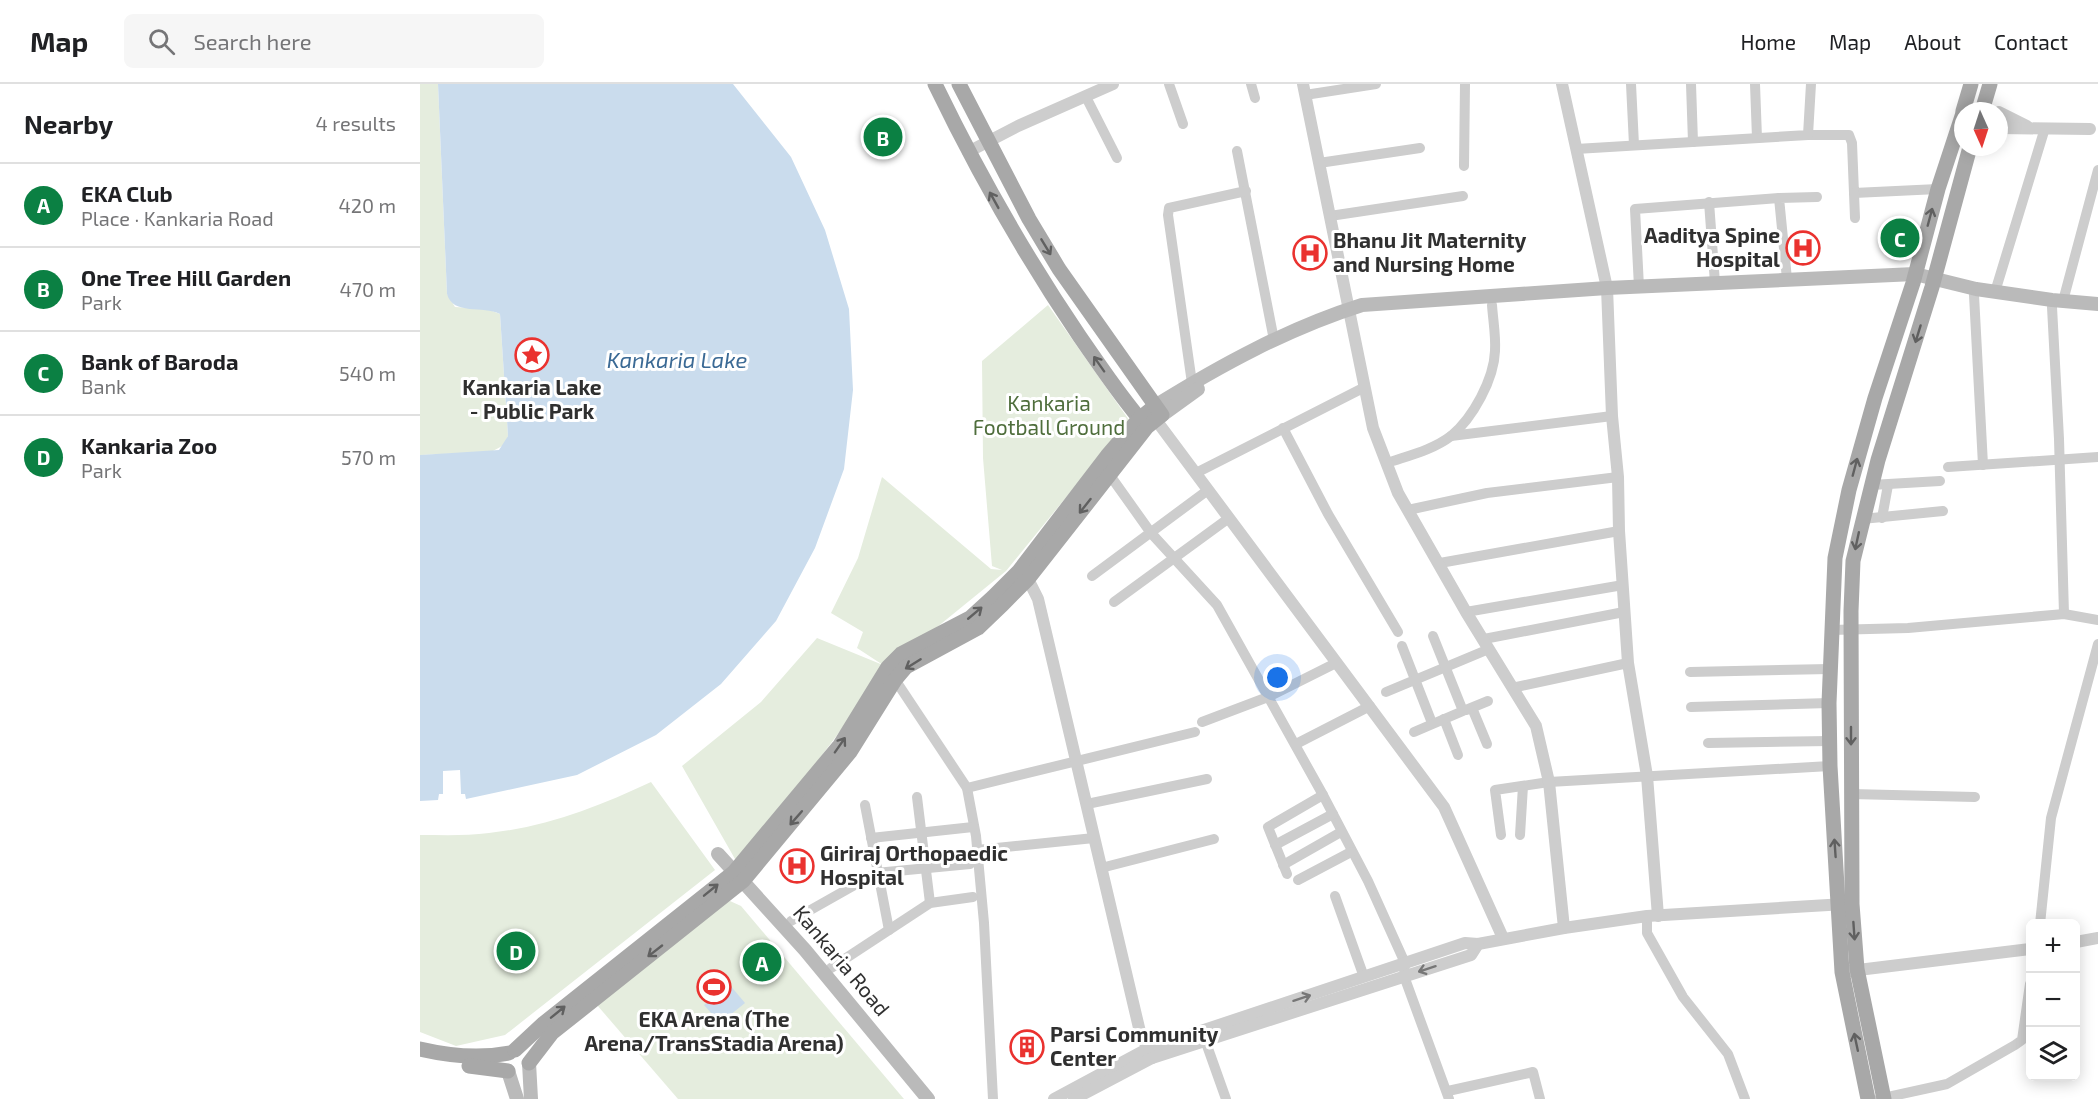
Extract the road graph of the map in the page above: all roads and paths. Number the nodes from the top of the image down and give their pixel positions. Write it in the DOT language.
graph roads {
  1 [pos="935,84"];
  2 [pos="959,84"];
  3 [pos="1113,84"];
  4 [pos="1168,84"];
  5 [pos="1251,84"];
  6 [pos="1376,84"];
  7 [pos="1466,84"];
  8 [pos="1562,84"];
  9 [pos="1631,84"];
  10 [pos="1691,84"];
  11 [pos="1755,84"];
  12 [pos="1811,84"];
  13 [pos="1971,84"];
  14 [pos="1990,84"];
  15 [pos="1304,89"];
  16 [pos="1086,97"];
  17 [pos="1255,98"];
  18 [pos="1966,102"];
  19 [pos="1990,102"];
  20 [pos="2008,118"];
  21 [pos="1183,124"];
  22 [pos="2008,128"];
  23 [pos="2030,128"];
  24 [pos="2045,128"];
  25 [pos="2095,130"];
  26 [pos="1808,135"];
  27 [pos="1757,138"];
  28 [pos="1954,140"];
  29 [pos="987,141"];
  30 [pos="1693,142"];
  31 [pos="1634,145"];
  32 [pos="1420,148"];
  33 [pos="1576,148"];
  34 [pos="1237,151"];
  35 [pos="968,152"];
  36 [pos="1968,156"];
  37 [pos="1117,158"];
  38 [pos="1319,163"];
  39 [pos="1464,166"];
  40 [pos="2098,170"];
  41 [pos="1938,189"];
  42 [pos="1246,191"];
  43 [pos="1854,193"];
  44 [pos="1463,196"];
  45 [pos="1817,197"];
  46 [pos="1779,198"];
  47 [pos="1709,202"];
  48 [pos="1330,216"];
  49 [pos="1856,218"];
  50 [pos="1914,278"];
  51 [pos="1787,279"];
  52 [pos="1933,282"];
  53 [pos="1715,283"];
  54 [pos="1639,287"];
  55 [pos="1995,292"];
  56 [pos="1606,293"];
  57 [pos="1974,295"];
  58 [pos="1492,304"];
  59 [pos="2057,304"];
  60 [pos="2098,304"];
  61 [pos="2098,311"];
  62 [pos="1350,313"];
  63 [pos="1274,340"];
  64 [pos="1192,382"];
  65 [pos="1365,387"];
  66 [pos="1612,416"];
  67 [pos="1152,417"];
  68 [pos="1283,428"];
  69 [pos="1451,436"];
  70 [pos="2098,457"];
  71 [pos="2060,460"];
  72 [pos="1387,464"];
  73 [pos="1983,465"];
  74 [pos="1948,467"];
  75 [pos="1196,473"];
  76 [pos="1109,474"];
  77 [pos="1618,477"];
  78 [pos="1940,481"];
  79 [pos="1871,485"];
  80 [pos="1888,485"];
  81 [pos="1208,490"];
  82 [pos="1408,510"];
  83 [pos="1943,511"];
  84 [pos="1229,518"];
  85 [pos="1882,518"];
  86 [pos="1862,519"];
  87 [pos="1619,531"];
  88 [pos="1151,533"];
  89 [pos="1175,558"];
  90 [pos="1440,563"];
  91 [pos="1023,575"];
  92 [pos="1092,576"];
  93 [pos="1623,585"];
  94 [pos="1114,602"];
  95 [pos="1466,612"];
  96 [pos="1624,612"];
  97 [pos="2064,614"];
  98 [pos="2098,620"];
  99 [pos="1831,630"];
  100 [pos="1851,630"];
  101 [pos="1398,632"];
  102 [pos="1433,636"];
  103 [pos="1487,644"];
  104 [pos="2098,644"];
  105 [pos="1402,646"];
  106 [pos="1336,663"];
  107 [pos="1628,663"];
  108 [pos="1446,667"];
  109 [pos="1830,669"];
  110 [pos="1690,672"];
  111 [pos="891,673"];
  112 [pos="1415,679"];
  113 [pos="1512,688"];
  114 [pos="1386,692"];
  115 [pos="1268,697"];
  116 [pos="1488,700"];
  117 [pos="1829,703"];
  118 [pos="1370,706"];
  119 [pos="1691,707"];
  120 [pos="1467,709"];
  121 [pos="1444,719"];
  122 [pos="1202,722"];
  123 [pos="1432,723"];
  124 [pos="1195,732"];
  125 [pos="1414,732"];
  126 [pos="1830,741"];
  127 [pos="1708,743"];
  128 [pos="1296,744"];
  129 [pos="1487,744"];
  130 [pos="1458,755"];
  131 [pos="1075,761"];
  132 [pos="1830,766"];
  133 [pos="1647,777"];
  134 [pos="1207,779"];
  135 [pos="1549,782"];
  136 [pos="1523,786"];
  137 [pos="967,788"];
  138 [pos="1851,794"];
  139 [pos="1323,795"];
  140 [pos="917,797"];
  141 [pos="1975,797"];
  142 [pos="1087,804"];
  143 [pos="865,805"];
  144 [pos="1333,814"];
  145 [pos="973,826"];
  146 [pos="921,832"];
  147 [pos="1341,832"];
  148 [pos="1501,835"];
  149 [pos="1520,835"];
  150 [pos="871,838"];
  151 [pos="1094,838"];
  152 [pos="1214,839"];
  153 [pos="1275,844"];
  154 [pos="977,850"];
  155 [pos="1351,852"];
  156 [pos="718,854"];
  157 [pos="970,864"];
  158 [pos="926,868"];
  159 [pos="1101,868"];
  160 [pos="741,873"];
  161 [pos="876,873"];
  162 [pos="1298,880"];
  163 [pos="1335,896"];
  164 [pos="973,897"];
  165 [pos="930,903"];
  166 [pos="1845,904"];
  167 [pos="1653,916"];
  168 [pos="2041,919"];
  169 [pos="791,921"];
  170 [pos="1564,928"];
  171 [pos="889,930"];
  172 [pos="1503,938"];
  173 [pos="2098,938"];
  174 [pos="2080,941"];
  175 [pos="1478,944"];
  176 [pos="2026,950"];
  177 [pos="1405,963"];
  178 [pos="831,968"];
  179 [pos="1849,971"];
  180 [pos="1404,976"];
  181 [pos="1364,977"];
  182 [pos="2026,1015"];
  183 [pos="1205,1040"];
  184 [pos="420,1049"];
  185 [pos="512,1052"];
  186 [pos="1149,1053"];
  187 [pos="420,1059"];
  188 [pos="529,1063"];
  189 [pos="508,1071"];
  190 [pos="1448,1095"];
  191 [pos="517,1099"];
  192 [pos="531,1099"];
  193 [pos="928,1099"];
  194 [pos="939,1099"];
  195 [pos="993,1099"];
  196 [pos="1054,1099"];
  197 [pos="1074,1099"];
  198 [pos="1226,1099"];
  199 [pos="1540,1099"];
  200 [pos="1745,1099"];
  201 [pos="1868,1099"];
  202 [pos="1882,1099"];
  1 -- 35 [label="main road"];
  2 -- 29 [label="main road"];
  3 -- 16 [label="street"];
  4 -- 21 [label="street"];
  5 -- 17 [label="street"];
  6 -- 15 [label="street"];
  7 -- 39 [label="street"];
  8 -- 33 [label="street"];
  9 -- 31 [label="street"];
  10 -- 30 [label="street"];
  11 -- 27 [label="street"];
  12 -- 26 [label="street"];
  13 -- 18 [label="main road"];
  14 -- 19 [label="main road"];
  15 -- 38 [label="street"];
  16 -- 29 [label="street"];
  16 -- 37 [label="street"];
  20 -- 23 [label="street"];
  22 -- 23 [label="street"];
  23 -- 24 [label="street"];
  24 -- 25 [label="street"];
  24 -- 55 [label="street"];
  26 -- 27 [label="street"];
  26 -- 43 [label="street"];
  27 -- 30 [label="street"];
  28 -- 41 [label="main road"];
  29 -- 35 [label="street"];
  29 -- 67 [label="main road, one-way"];
  30 -- 31 [label="street"];
  31 -- 33 [label="street"];
  32 -- 38 [label="street"];
  33 -- 56 [label="street"];
  34 -- 42 [label="street"];
  67 -- 35 [label="main road, one-way"];
  36 -- 52 [label="main road"];
  38 -- 48 [label="street"];
  40 -- 59 [label="street"];
  41 -- 43 [label="street"];
  50 -- 41 [label="main road, one-way"];
  42 -- 63 [label="street"];
  42 -- 64 [label="street"];
  43 -- 49 [label="street"];
  44 -- 48 [label="street"];
  45 -- 46 [label="street"];
  46 -- 47 [label="street"];
  46 -- 51 [label="street"];
  47 -- 53 [label="street"];
  47 -- 54 [label="street"];
  48 -- 62 [label="street"];
  50 -- 51 [label="main road"];
  50 -- 52 [label="main road"];
  50 -- 56 [label="main road"];
  99 -- 50 [label="main road, one-way"];
  51 -- 53 [label="main road"];
  52 -- 55 [label="main road"];
  52 -- 57 [label="main road"];
  52 -- 79 [label="main road, one-way"];
  53 -- 54 [label="main road"];
  54 -- 56 [label="main road"];
  55 -- 59 [label="main road"];
  56 -- 58 [label="main road"];
  56 -- 62 [label="main road"];
  56 -- 66 [label="street"];
  57 -- 59 [label="main road"];
  57 -- 73 [label="street"];
  58 -- 62 [label="main road"];
  58 -- 69 [label="street"];
  59 -- 60 [label="main road"];
  59 -- 61 [label="main road"];
  59 -- 71 [label="street"];
  62 -- 63 [label="main road"];
  62 -- 65 [label="street"];
  62 -- 67 [label="main road"];
  63 -- 64 [label="main road"];
  64 -- 67 [label="main road"];
  65 -- 68 [label="street"];
  65 -- 72 [label="street"];
  66 -- 69 [label="street"];
  66 -- 77 [label="street"];
  67 -- 75 [label="street"];
  67 -- 76 [label="main road"];
  67 -- 91 [label="main road"];
  68 -- 75 [label="street"];
  68 -- 101 [label="street"];
  69 -- 72 [label="street"];
  70 -- 71 [label="street"];
  71 -- 73 [label="street"];
  71 -- 97 [label="street"];
  72 -- 82 [label="street"];
  73 -- 74 [label="street"];
  75 -- 81 [label="street"];
  76 -- 88 [label="street"];
  76 -- 91 [label="main road, one-way"];
  77 -- 82 [label="street"];
  77 -- 87 [label="street"];
  78 -- 80 [label="street"];
  79 -- 80 [label="street"];
  79 -- 86 [label="main road"];
  80 -- 85 [label="street"];
  81 -- 84 [label="street"];
  81 -- 88 [label="street"];
  82 -- 90 [label="street"];
  83 -- 85 [label="street"];
  84 -- 89 [label="street"];
  84 -- 106 [label="street"];
  85 -- 86 [label="street"];
  86 -- 100 [label="main road, one-way"];
  87 -- 90 [label="street"];
  87 -- 93 [label="street"];
  88 -- 89 [label="street"];
  88 -- 92 [label="street"];
  89 -- 94 [label="street"];
  89 -- 115 [label="street"];
  90 -- 95 [label="street"];
  91 -- 111 [label="main road"];
  91 -- 131 [label="street"];
  93 -- 95 [label="street"];
  93 -- 96 [label="street"];
  95 -- 103 [label="street"];
  96 -- 103 [label="street"];
  96 -- 107 [label="street"];
  97 -- 98 [label="street"];
  97 -- 100 [label="street"];
  99 -- 100 [label="street"];
  99 -- 109 [label="main road"];
  100 -- 138 [label="main road, one-way"];
  102 -- 108 [label="street"];
  103 -- 108 [label="street"];
  103 -- 113 [label="street"];
  104 -- 168 [label="street"];
  105 -- 112 [label="street"];
  106 -- 115 [label="street"];
  106 -- 118 [label="street"];
  107 -- 113 [label="street"];
  107 -- 133 [label="street"];
  108 -- 112 [label="street"];
  108 -- 120 [label="street"];
  109 -- 110 [label="street"];
  109 -- 117 [label="main road"];
  111 -- 137 [label="street"];
  111 -- 160 [label="main road"];
  112 -- 114 [label="street"];
  112 -- 123 [label="street"];
  113 -- 135 [label="street"];
  115 -- 122 [label="street"];
  115 -- 128 [label="street"];
  116 -- 120 [label="street"];
  117 -- 119 [label="street"];
  117 -- 126 [label="main road"];
  118 -- 128 [label="street"];
  118 -- 172 [label="street"];
  120 -- 121 [label="street"];
  120 -- 129 [label="street"];
  121 -- 123 [label="street"];
  121 -- 130 [label="street"];
  123 -- 125 [label="street"];
  124 -- 131 [label="street"];
  126 -- 127 [label="street"];
  126 -- 132 [label="main road"];
  128 -- 139 [label="street"];
  131 -- 137 [label="street"];
  131 -- 142 [label="street"];
  132 -- 133 [label="street"];
  166 -- 132 [label="main road, one-way"];
  133 -- 135 [label="street"];
  133 -- 167 [label="street"];
  134 -- 142 [label="street"];
  135 -- 136 [label="street"];
  135 -- 170 [label="street"];
  136 -- 148 [label="street"];
  136 -- 149 [label="street"];
  137 -- 145 [label="street"];
  138 -- 141 [label="street"];
  138 -- 166 [label="main road"];
  139 -- 144 [label="street"];
  139 -- 153 [label="street"];
  140 -- 146 [label="street"];
  142 -- 151 [label="street"];
  143 -- 150 [label="street"];
  144 -- 147 [label="street"];
  144 -- 153 [label="street"];
  145 -- 146 [label="street"];
  145 -- 154 [label="street"];
  146 -- 150 [label="street"];
  146 -- 158 [label="street"];
  147 -- 153 [label="street"];
  147 -- 155 [label="street"];
  150 -- 161 [label="street"];
  151 -- 154 [label="street"];
  151 -- 159 [label="street"];
  152 -- 159 [label="street"];
  154 -- 195 [label="street"];
  155 -- 162 [label="street"];
  155 -- 177 [label="street"];
  156 -- 160 [label="main road, Kankaria Road"];
  157 -- 158 [label="street"];
  158 -- 161 [label="street"];
  158 -- 165 [label="street"];
  159 -- 186 [label="street"];
  160 -- 169 [label="main road"];
  185 -- 160 [label="main road, one-way"];
  160 -- 188 [label="main road, one-way"];
  160 -- 193 [label="main road, Kankaria Road"];
  161 -- 169 [label="street"];
  161 -- 171 [label="street"];
  163 -- 181 [label="street"];
  164 -- 165 [label="street"];
  165 -- 171 [label="street"];
  166 -- 167 [label="street"];
  166 -- 179 [label="main road"];
  167 -- 170 [label="street"];
  167 -- 200 [label="street"];
  169 -- 178 [label="main road"];
  170 -- 172 [label="street"];
  171 -- 178 [label="street"];
  172 -- 175 [label="street"];
  173 -- 174 [label="street"];
  175 -- 177 [label="street"];
  175 -- 180 [label="street, one-way"];
  176 -- 179 [label="street"];
  177 -- 180 [label="street"];
  177 -- 181 [label="street"];
  178 -- 194 [label="main road"];
  201 -- 179 [label="main road, one-way"];
  179 -- 202 [label="main road"];
  180 -- 183 [label="street"];
  180 -- 190 [label="street"];
  186 -- 181 [label="street, one-way"];
  182 -- 202 [label="street"];
  183 -- 186 [label="street"];
  183 -- 198 [label="street"];
  184 -- 185 [label="main road"];
  185 -- 188 [label="main road"];
  185 -- 189 [label="main road"];
  186 -- 196 [label="street"];
  186 -- 197 [label="street"];
  187 -- 189 [label="main road"];
  188 -- 189 [label="main road"];
  188 -- 192 [label="main road"];
  189 -- 191 [label="main road"];
  190 -- 199 [label="street"];
}
